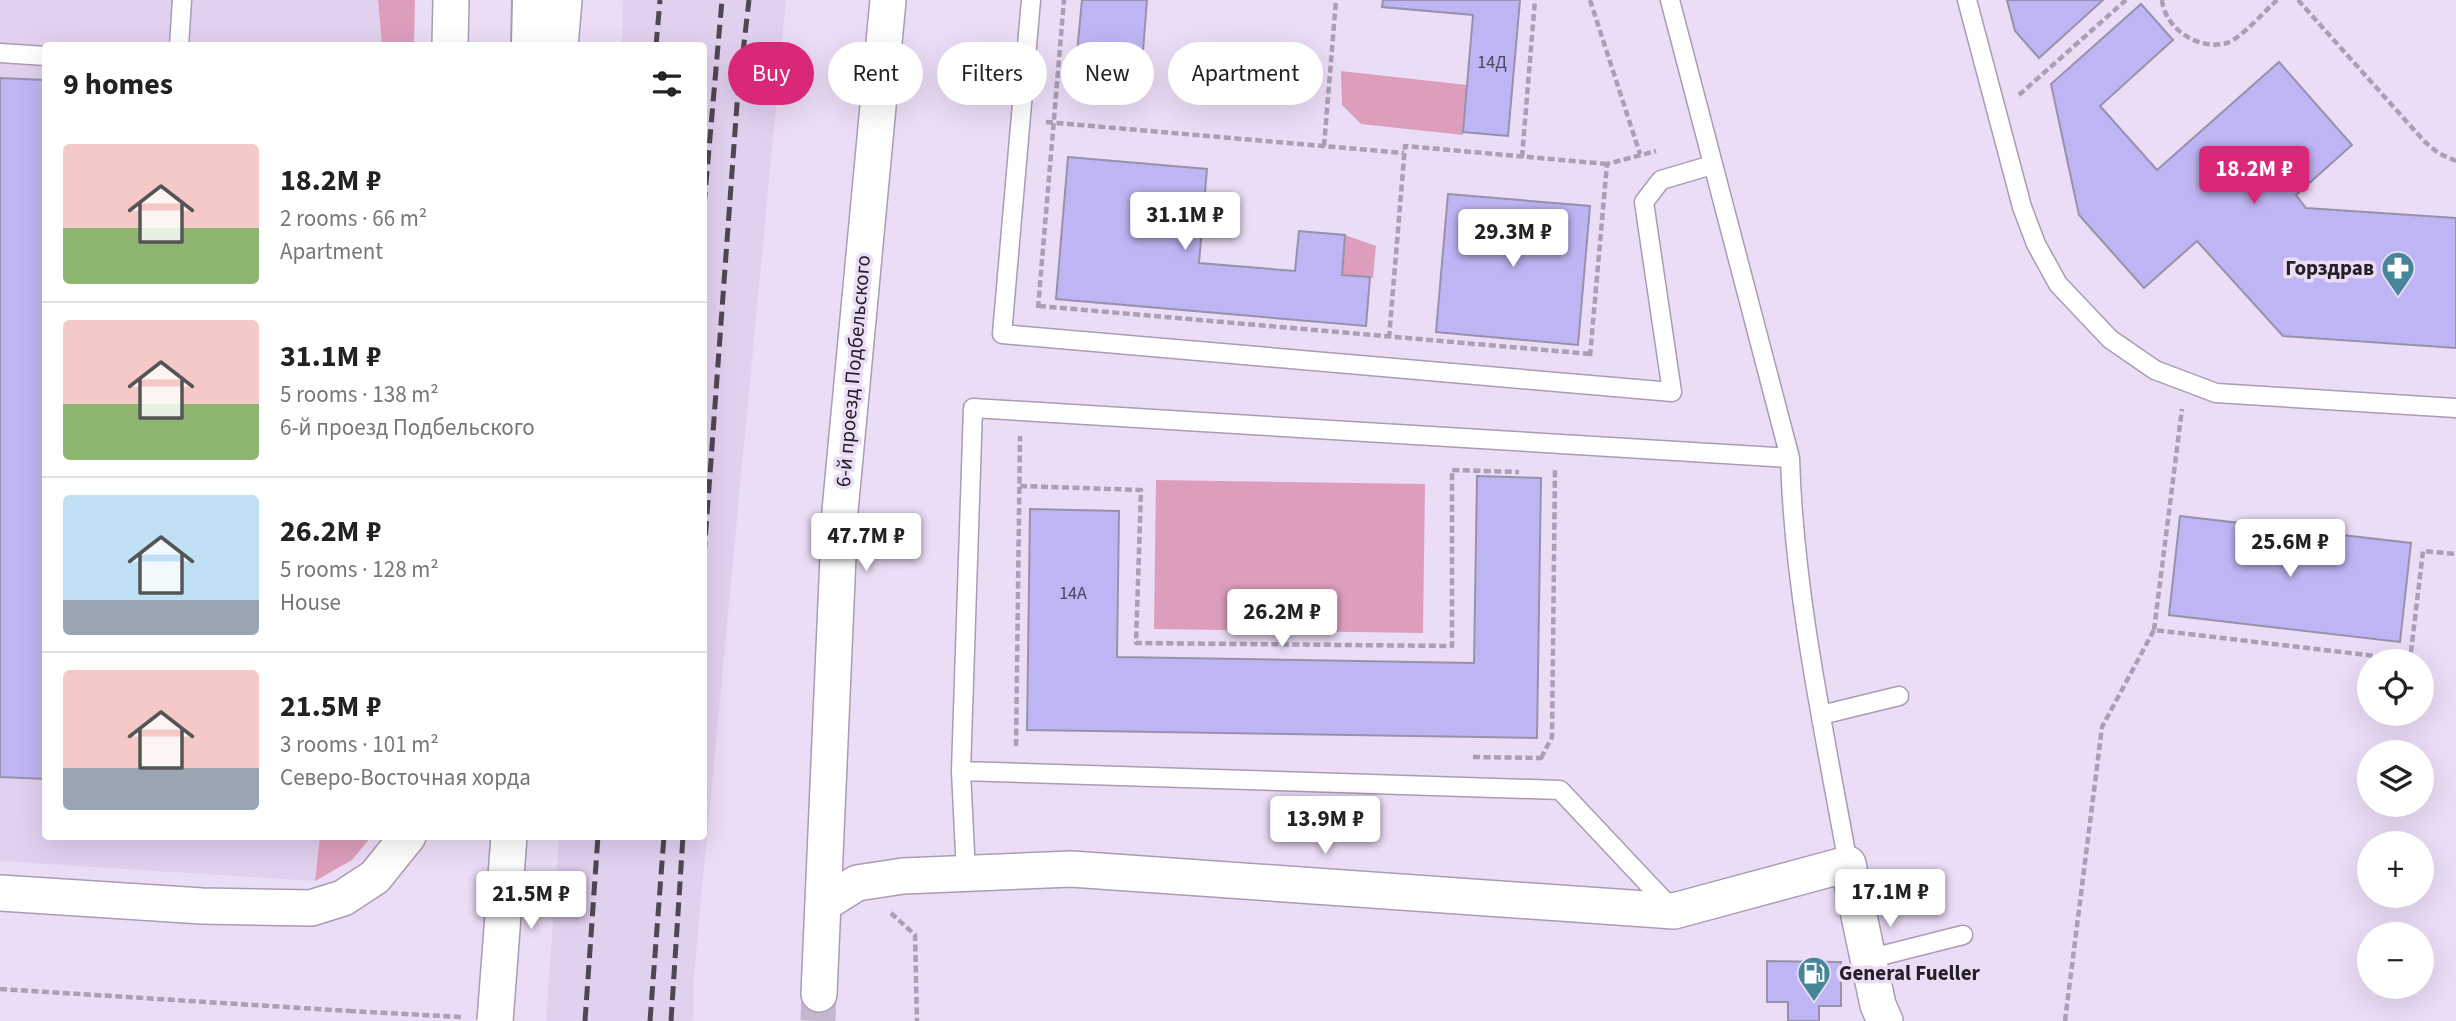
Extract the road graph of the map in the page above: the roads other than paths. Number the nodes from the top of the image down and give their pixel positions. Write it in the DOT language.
graph roads {
  1 [pos="181,0"];
  2 [pos="451,0"];
  3 [pos="531,0"];
  4 [pos="565,0"];
  5 [pos="888,0"];
  6 [pos="1031,0"];
  7 [pos="1670,0"];
  8 [pos="1967,0"];
  9 [pos="180,42"];
  10 [pos="450,42"];
  11 [pos="531,42"];
  12 [pos="560,42"];
  13 [pos="0,53"];
  14 [pos="42,56"];
  15 [pos="1712,165"];
  16 [pos="2456,408"];
  17 [pos="1790,458"];
  18 [pos="1899,696"];
  19 [pos="1821,715"];
  20 [pos="961,771"];
  21 [pos="405,840"];
  22 [pos="501,840"];
  23 [pos="508,840"];
  24 [pos="1848,864"];
  25 [pos="966,874"];
  26 [pos="0,892"];
  27 [pos="825,903"];
  28 [pos="1674,911"];
  29 [pos="1963,935"];
  30 [pos="1868,959"];
  31 [pos="820,994"];
  32 [pos="1878,1016"];
  33 [pos="483,1020"];
  1 -- 9 [label="lane"];
  2 -- 10 [label="street"];
  3 -- 11 [label="main road"];
  4 -- 12 [label="street"];
  5 -- 27 [label="street, 6-й проезд Подбельского"];
  6 -- 15 [label="lane"];
  7 -- 15 [label="lane"];
  8 -- 16 [label="lane"];
  13 -- 14 [label="lane"];
  15 -- 17 [label="lane"];
  17 -- 19 [label="lane"];
  17 -- 20 [label="lane"];
  18 -- 19 [label="lane"];
  19 -- 24 [label="lane"];
  20 -- 25 [label="lane"];
  20 -- 28 [label="lane"];
  21 -- 26 [label="street"];
  22 -- 33 [label="main road"];
  23 -- 33 [label="street, bridge"];
  24 -- 28 [label="street"];
  24 -- 30 [label="street"];
  25 -- 27 [label="street"];
  25 -- 28 [label="street"];
  27 -- 31 [label="street, 6-й проезд Подбельского"];
  29 -- 30 [label="lane"];
  30 -- 32 [label="street"];
}
